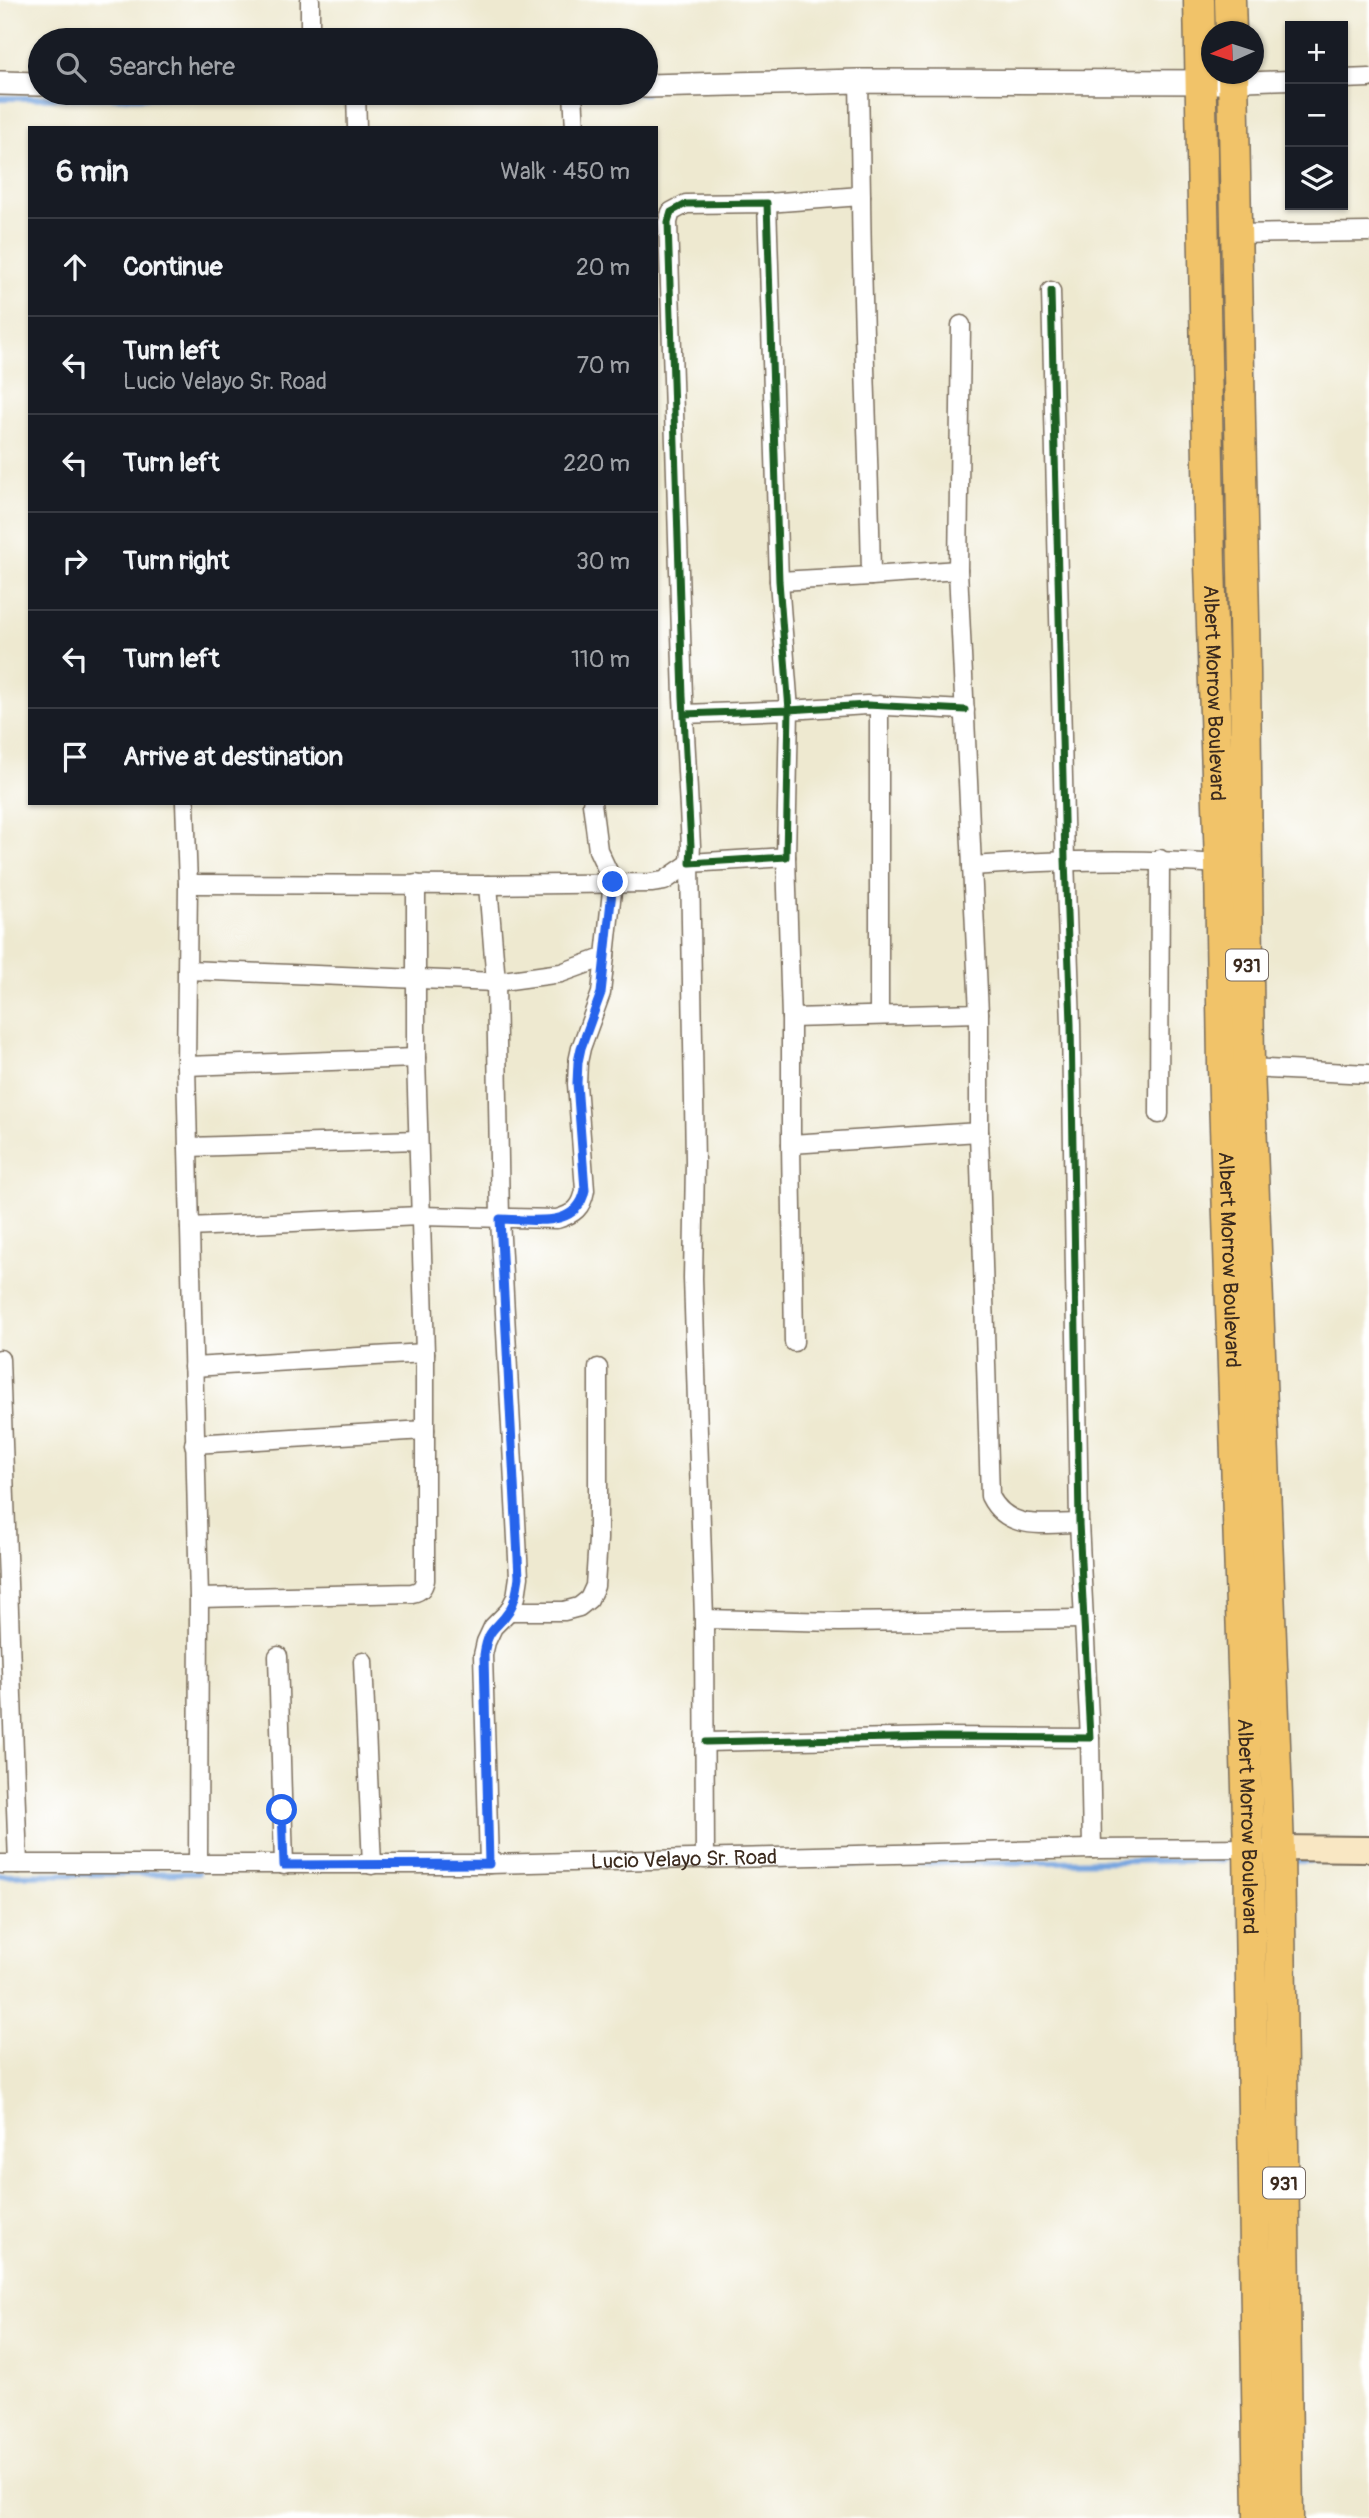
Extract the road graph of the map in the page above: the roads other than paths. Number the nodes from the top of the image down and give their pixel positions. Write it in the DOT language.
graph roads {
  1 [pos="310,0"];
  2 [pos="1199,0"];
  3 [pos="1230,0"];
  4 [pos="1231,21"];
  5 [pos="310,28"];
  6 [pos="1369,78"];
  7 [pos="1264,79"];
  8 [pos="1348,79"];
  9 [pos="1285,80"];
  10 [pos="859,81"];
  11 [pos="1200,82"];
  12 [pos="0,83"];
  13 [pos="28,84"];
  14 [pos="1233,84"];
  15 [pos="658,86"];
  16 [pos="356,105"];
  17 [pos="574,105"];
  18 [pos="357,126"];
  19 [pos="575,126"];
  20 [pos="861,196"];
  21 [pos="767,203"];
  22 [pos="1369,233"];
  23 [pos="1235,234"];
  24 [pos="1051,291"];
  25 [pos="961,325"];
  26 [pos="958,570"];
  27 [pos="871,576"];
  28 [pos="779,581"];
  29 [pos="879,705"];
  30 [pos="789,710"];
  31 [pos="965,710"];
  32 [pos="684,714"];
  33 [pos="185,805"];
  34 [pos="593,805"];
  35 [pos="786,857"];
  36 [pos="1065,859"];
  37 [pos="1160,859"];
  38 [pos="690,863"];
  39 [pos="1220,864"];
  40 [pos="972,866"];
  41 [pos="613,882"];
  42 [pos="188,884"];
  43 [pos="416,884"];
  44 [pos="488,885"];
  45 [pos="605,957"];
  46 [pos="187,970"];
  47 [pos="417,981"];
  48 [pos="496,982"];
  49 [pos="979,1013"];
  50 [pos="879,1015"];
  51 [pos="791,1018"];
  52 [pos="416,1058"];
  53 [pos="186,1066"];
  54 [pos="1249,1068"];
  55 [pos="1369,1074"];
  56 [pos="1159,1114"];
  57 [pos="979,1132"];
  58 [pos="418,1140"];
  59 [pos="791,1144"];
  60 [pos="188,1147"];
  61 [pos="419,1216"];
  62 [pos="500,1219"];
  63 [pos="190,1227"];
  64 [pos="794,1342"];
  65 [pos="425,1353"];
  66 [pos="0,1359"];
  67 [pos="193,1367"];
  68 [pos="597,1367"];
  69 [pos="425,1430"];
  70 [pos="194,1444"];
  71 [pos="1079,1523"];
  72 [pos="199,1598"];
  73 [pos="509,1611"];
  74 [pos="704,1619"];
  75 [pos="1084,1619"];
  76 [pos="278,1656"];
  77 [pos="363,1661"];
  78 [pos="1090,1738"];
  79 [pos="706,1742"];
  80 [pos="1279,1847"];
  81 [pos="1250,1848"];
  82 [pos="1092,1849"];
  83 [pos="1369,1849"];
  84 [pos="705,1858"];
  85 [pos="9,1864"];
  86 [pos="198,1864"];
  87 [pos="489,1864"];
  88 [pos="284,1865"];
  89 [pos="372,1865"];
  90 [pos="1259,2518"];
  91 [pos="1288,2518"];
  1 -- 5 [label="street"];
  2 -- 11 [label="highway, Albert Morrow Boulevard / 931"];
  3 -- 4 [label="highway"];
  6 -- 8 [label="street"];
  7 -- 9 [label="street"];
  10 -- 11 [label="street"];
  10 -- 15 [label="street"];
  10 -- 20 [label="street"];
  11 -- 39 [label="highway, Albert Morrow Boulevard / 931"];
  12 -- 13 [label="street"];
  14 -- 23 [label="highway, Albert Morrow Boulevard / 931"];
  16 -- 18 [label="street"];
  17 -- 19 [label="street"];
  20 -- 21 [label="street"];
  20 -- 27 [label="street"];
  21 -- 28 [label="street"];
  21 -- 32 [label="street"];
  22 -- 23 [label="street"];
  23 -- 54 [label="highway, Albert Morrow Boulevard / 931"];
  24 -- 36 [label="street"];
  25 -- 26 [label="street"];
  26 -- 27 [label="street"];
  26 -- 31 [label="street"];
  27 -- 28 [label="street"];
  28 -- 30 [label="street"];
  29 -- 30 [label="street"];
  29 -- 31 [label="street"];
  29 -- 50 [label="street"];
  30 -- 32 [label="street"];
  30 -- 35 [label="street"];
  31 -- 40 [label="street"];
  32 -- 38 [label="street"];
  33 -- 42 [label="street"];
  34 -- 41 [label="street"];
  35 -- 38 [label="street"];
  35 -- 51 [label="street"];
  36 -- 37 [label="street"];
  36 -- 40 [label="street"];
  36 -- 71 [label="street"];
  37 -- 39 [label="street"];
  37 -- 56 [label="street"];
  38 -- 41 [label="street"];
  38 -- 74 [label="street"];
  39 -- 81 [label="highway, Albert Morrow Boulevard / 931"];
  40 -- 49 [label="street"];
  41 -- 44 [label="street"];
  41 -- 45 [label="street"];
  42 -- 43 [label="street"];
  42 -- 46 [label="street"];
  43 -- 44 [label="street"];
  43 -- 47 [label="street"];
  44 -- 48 [label="street"];
  45 -- 48 [label="street"];
  45 -- 62 [label="street"];
  46 -- 47 [label="street"];
  46 -- 53 [label="street"];
  47 -- 48 [label="street"];
  47 -- 52 [label="street"];
  48 -- 62 [label="street"];
  49 -- 50 [label="street"];
  49 -- 57 [label="street"];
  50 -- 51 [label="street"];
  51 -- 59 [label="street"];
  52 -- 53 [label="street"];
  52 -- 58 [label="street"];
  53 -- 60 [label="street"];
  54 -- 55 [label="street"];
  54 -- 80 [label="highway, Albert Morrow Boulevard / 931"];
  57 -- 59 [label="street"];
  57 -- 71 [label="street"];
  58 -- 60 [label="street"];
  58 -- 61 [label="street"];
  59 -- 64 [label="street"];
  60 -- 63 [label="street"];
  61 -- 62 [label="street"];
  61 -- 63 [label="street"];
  61 -- 65 [label="street"];
  62 -- 73 [label="street"];
  63 -- 67 [label="street"];
  65 -- 67 [label="street"];
  65 -- 69 [label="street"];
  66 -- 85 [label="street"];
  67 -- 70 [label="street"];
  68 -- 73 [label="street"];
  69 -- 70 [label="street"];
  69 -- 72 [label="street"];
  70 -- 72 [label="street"];
  71 -- 75 [label="street"];
  72 -- 86 [label="street"];
  73 -- 87 [label="street"];
  74 -- 75 [label="street"];
  74 -- 79 [label="street"];
  75 -- 78 [label="street"];
  76 -- 88 [label="street"];
  77 -- 89 [label="street"];
  78 -- 79 [label="street"];
  78 -- 82 [label="street"];
  79 -- 84 [label="street"];
  80 -- 81 [label="street, Lucio Velayo Sr. Road"];
  80 -- 83 [label="main road, Lucio Velayo Sr. Road"];
  80 -- 91 [label="highway, Albert Morrow Boulevard / 931"];
  81 -- 82 [label="street, Lucio Velayo Sr. Road"];
  81 -- 90 [label="highway, Albert Morrow Boulevard / 931"];
  82 -- 84 [label="street, Lucio Velayo Sr. Road"];
  84 -- 87 [label="street, Lucio Velayo Sr. Road"];
  85 -- 86 [label="street, Lucio Velayo Sr. Road"];
  86 -- 88 [label="street, Lucio Velayo Sr. Road"];
  87 -- 89 [label="street, Lucio Velayo Sr. Road"];
  88 -- 89 [label="street, Lucio Velayo Sr. Road"];
}
